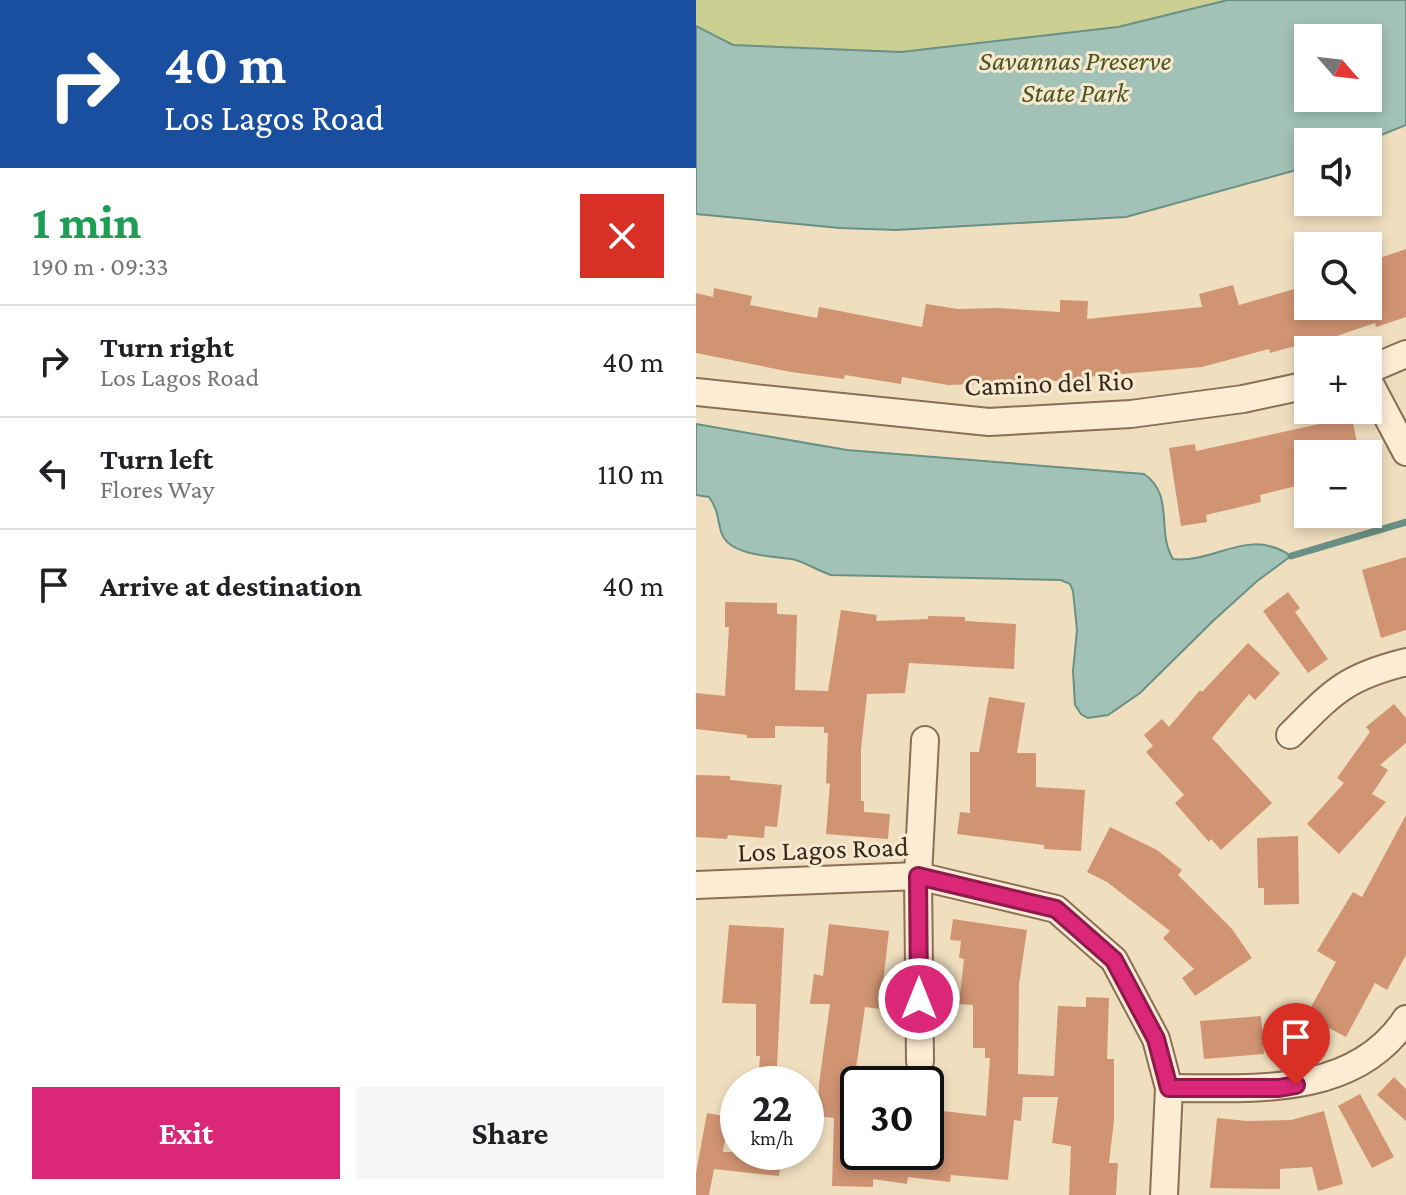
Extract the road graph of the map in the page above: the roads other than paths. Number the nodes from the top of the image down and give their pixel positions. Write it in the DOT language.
graph roads {
  1 [pos="1406,354"];
  2 [pos="1382,364"];
  3 [pos="1294,388"];
  4 [pos="696,392"];
  5 [pos="1382,407"];
  6 [pos="1406,452"];
  7 [pos="1406,662"];
  8 [pos="1290,735"];
  9 [pos="925,740"];
  10 [pos="918,876"];
  11 [pos="696,885"];
  12 [pos="1406,1019"];
  13 [pos="920,1061"];
  14 [pos="1169,1088"];
  15 [pos="1164,1195"];
  1 -- 2 [label="street"];
  3 -- 4 [label="street, Camino del Rio"];
  5 -- 6 [label="street"];
  7 -- 8 [label="street"];
  9 -- 10 [label="street"];
  10 -- 11 [label="street, Los Lagos Road"];
  10 -- 13 [label="street"];
  10 -- 14 [label="street, Los Lagos Road"];
  12 -- 14 [label="street"];
  14 -- 15 [label="street, Los Lagos Road"];
}
